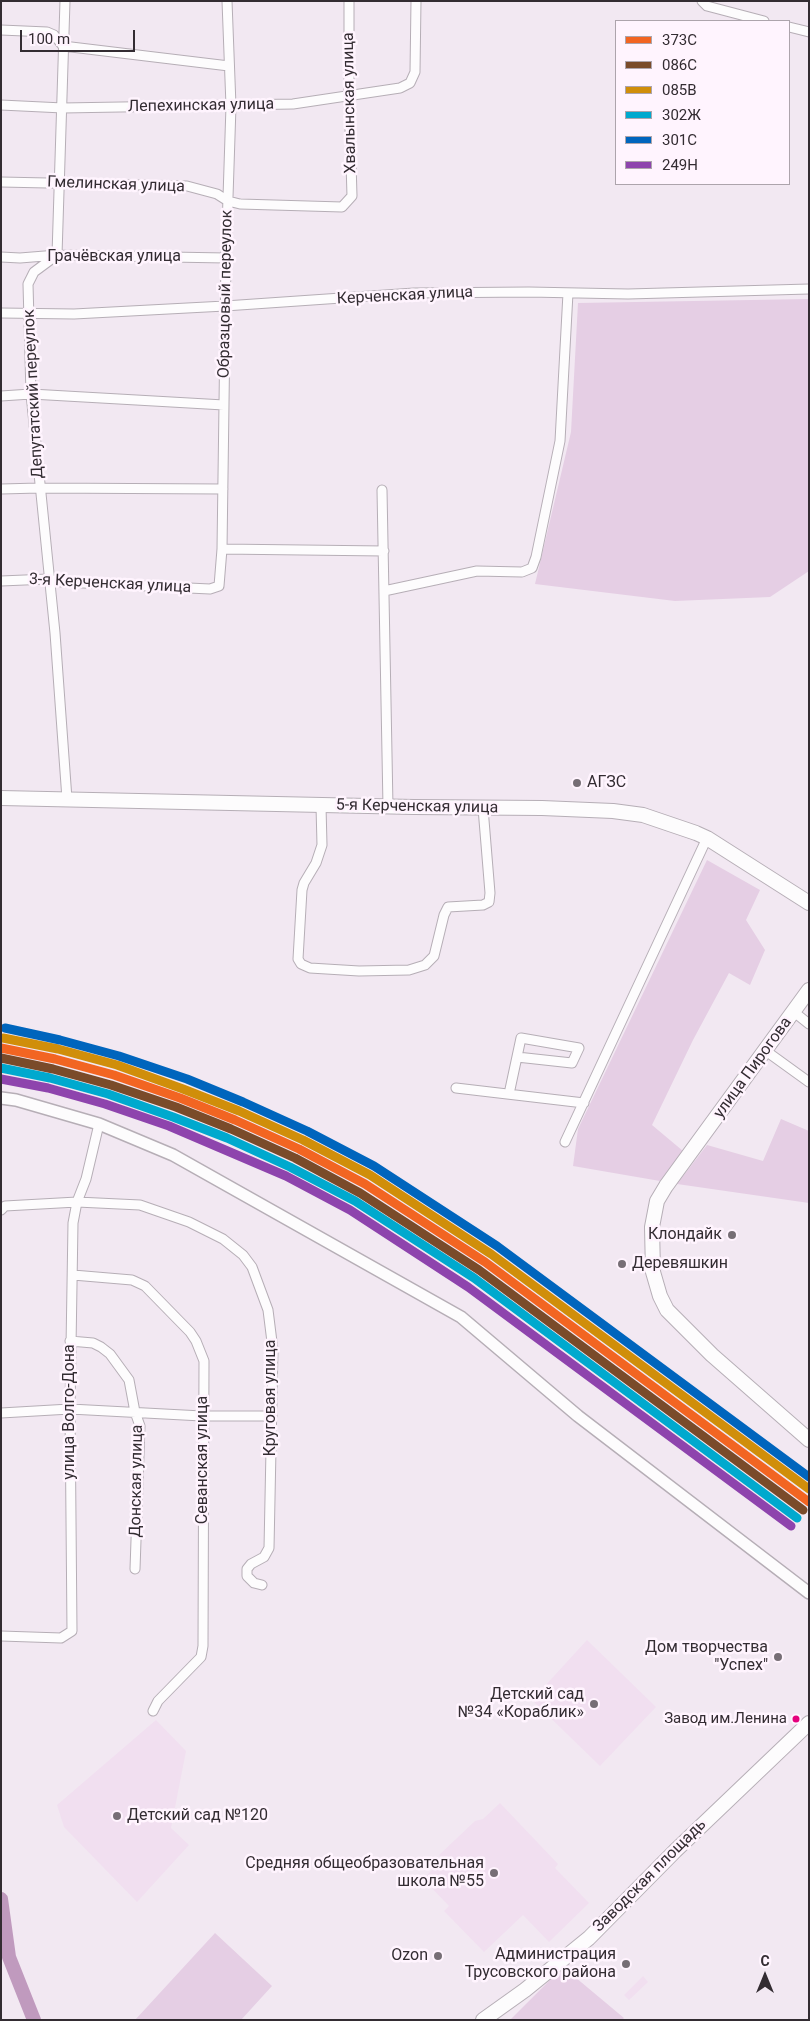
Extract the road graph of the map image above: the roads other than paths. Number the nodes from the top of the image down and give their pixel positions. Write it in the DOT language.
graph roads {
  1 [pos="65,1"];
  2 [pos="226,1"];
  3 [pos="349,1"];
  4 [pos="416,1"];
  5 [pos="700,2"];
  6 [pos="760,20"];
  7 [pos="790,27"];
  8 [pos="1,30"];
  9 [pos="809,32"];
  10 [pos="63,46"];
  11 [pos="229,66"];
  12 [pos="349,95"];
  13 [pos="1,106"];
  14 [pos="231,106"];
  15 [pos="63,108"];
  16 [pos="1,182"];
  17 [pos="59,182"];
  18 [pos="228,201"];
  19 [pos="346,204"];
  20 [pos="57,255"];
  21 [pos="1,258"];
  22 [pos="226,258"];
  23 [pos="809,289"];
  24 [pos="568,293"];
  25 [pos="225,306"];
  26 [pos="30,312"];
  27 [pos="1,313"];
  28 [pos="31,394"];
  29 [pos="1,396"];
  30 [pos="224,405"];
  31 [pos="39,488"];
  32 [pos="1,489"];
  33 [pos="223,489"];
  34 [pos="382,490"];
  35 [pos="222,549"];
  36 [pos="384,551"];
  37 [pos="48,579"];
  38 [pos="1,581"];
  39 [pos="219,586"];
  40 [pos="384,591"];
  41 [pos="1,798"];
  42 [pos="67,799"];
  43 [pos="321,806"];
  44 [pos="388,807"];
  45 [pos="483,808"];
  46 [pos="707,838"];
  47 [pos="809,904"];
  48 [pos="809,990"];
  49 [pos="794,1012"];
  50 [pos="809,1024"];
  51 [pos="766,1050"];
  52 [pos="517,1057"];
  53 [pos="809,1082"];
  54 [pos="456,1088"];
  55 [pos="509,1094"];
  56 [pos="1,1098"];
  57 [pos="584,1103"];
  58 [pos="100,1124"];
  59 [pos="565,1142"];
  60 [pos="77,1202"];
  61 [pos="1,1210"];
  62 [pos="73,1275"];
  63 [pos="70,1341"];
  64 [pos="70,1409"];
  65 [pos="135,1412"];
  66 [pos="1,1413"];
  67 [pos="202,1416"];
  68 [pos="272,1416"];
  69 [pos="809,1440"];
  70 [pos="135,1569"];
  71 [pos="262,1585"];
  72 [pos="809,1593"];
  73 [pos="1,1636"];
  74 [pos="152,1711"];
  75 [pos="809,1723"];
  76 [pos="483,2020"];
  1 -- 10 [label="street"];
  2 -- 11 [label="street, Образцовый переулок"];
  3 -- 12 [label="street, Хвалынская улица"];
  4 -- 12 [label="street, Лепехинская улица"];
  5 -- 6 [label="street"];
  7 -- 9 [label="street"];
  8 -- 10 [label="street"];
  10 -- 11 [label="street"];
  10 -- 15 [label="street"];
  11 -- 14 [label="street, Образцовый переулок"];
  12 -- 14 [label="street, Лепехинская улица"];
  12 -- 19 [label="street, Хвалынская улица"];
  13 -- 15 [label="street, Лепехинская улица"];
  14 -- 15 [label="street, Лепехинская улица"];
  14 -- 18 [label="street, Образцовый переулок"];
  15 -- 17 [label="street"];
  16 -- 17 [label="street, Гмелинская улица"];
  17 -- 18 [label="street, Гмелинская улица"];
  17 -- 20 [label="street"];
  18 -- 19 [label="street, Гмелинская улица"];
  18 -- 22 [label="street, Образцовый переулок"];
  20 -- 21 [label="street, Грачёвская улица"];
  20 -- 22 [label="street, Грачёвская улица"];
  20 -- 26 [label="street, Депутатский переулок"];
  22 -- 25 [label="street, Образцовый переулок"];
  23 -- 24 [label="street, Керченская улица"];
  24 -- 25 [label="street, Керченская улица"];
  24 -- 40 [label="street"];
  25 -- 26 [label="street, Керченская улица"];
  25 -- 30 [label="street, Образцовый переулок"];
  26 -- 27 [label="street, Керченская улица"];
  26 -- 28 [label="street, Депутатский переулок"];
  28 -- 29 [label="street"];
  28 -- 30 [label="street"];
  28 -- 31 [label="street, Депутатский переулок"];
  30 -- 33 [label="street, Образцовый переулок"];
  31 -- 32 [label="street"];
  31 -- 33 [label="street"];
  31 -- 37 [label="street, Депутатский переулок"];
  33 -- 35 [label="street, Образцовый переулок"];
  34 -- 36 [label="street"];
  35 -- 36 [label="street"];
  35 -- 39 [label="street, Образцовый переулок"];
  36 -- 40 [label="street"];
  37 -- 38 [label="street, 3-я Керченская улица"];
  37 -- 39 [label="street, 3-я Керченская улица"];
  37 -- 42 [label="street, Депутатский переулок"];
  40 -- 44 [label="street"];
  41 -- 42 [label="main road, 5-я Керченская улица"];
  42 -- 43 [label="main road, 5-я Керченская улица"];
  43 -- 44 [label="main road, 5-я Керченская улица"];
  43 -- 45 [label="street"];
  44 -- 45 [label="main road, 5-я Керченская улица"];
  45 -- 46 [label="main road, 5-я Керченская улица"];
  46 -- 47 [label="main road, 5-я Керченская улица"];
  46 -- 57 [label="street"];
  48 -- 49 [label="main road, улица Пирогова"];
  49 -- 50 [label="street"];
  49 -- 51 [label="main road, улица Пирогова"];
  51 -- 53 [label="street"];
  51 -- 69 [label="main road, улица Пирогова"];
  52 -- 52 [label="street"];
  52 -- 55 [label="street"];
  54 -- 55 [label="street"];
  55 -- 57 [label="street"];
  56 -- 58 [label="street"];
  57 -- 59 [label="street"];
  58 -- 60 [label="street, улица Волго-Дона"];
  58 -- 72 [label="street"];
  60 -- 61 [label="street, Круговая улица"];
  60 -- 62 [label="street, улица Волго-Дона"];
  60 -- 68 [label="street, Круговая улица"];
  62 -- 63 [label="street, улица Волго-Дона"];
  62 -- 67 [label="street, Севанская улица"];
  63 -- 64 [label="street, улица Волго-Дона"];
  63 -- 65 [label="street, Донская улица"];
  64 -- 65 [label="street"];
  64 -- 66 [label="street"];
  64 -- 73 [label="street, улица Волго-Дона"];
  65 -- 67 [label="street"];
  65 -- 70 [label="street, Донская улица"];
  67 -- 68 [label="street"];
  67 -- 74 [label="street, Севанская улица"];
  68 -- 71 [label="street, Круговая улица"];
  75 -- 76 [label="main road, Заводская площадь"];
}
